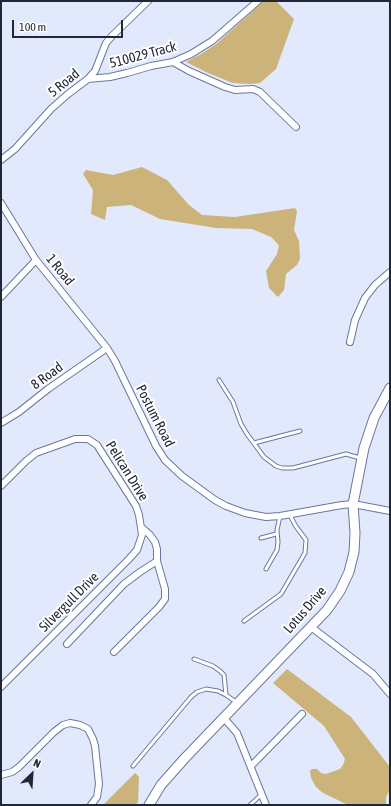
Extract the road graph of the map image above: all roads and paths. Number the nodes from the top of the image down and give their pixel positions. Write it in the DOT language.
graph roads {
  1 [pos="148,1"];
  2 [pos="258,1"];
  3 [pos="173,62"];
  4 [pos="88,79"];
  5 [pos="296,127"];
  6 [pos="1,160"];
  7 [pos="2,207"];
  8 [pos="36,260"];
  9 [pos="390,272"];
  10 [pos="1,297"];
  11 [pos="350,342"];
  12 [pos="106,348"];
  13 [pos="219,380"];
  14 [pos="390,388"];
  15 [pos="1,423"];
  16 [pos="300,431"];
  17 [pos="254,443"];
  18 [pos="362,458"];
  19 [pos="1,486"];
  20 [pos="353,504"];
  21 [pos="390,511"];
  22 [pos="290,515"];
  23 [pos="280,516"];
  24 [pos="141,527"];
  25 [pos="276,534"];
  26 [pos="261,538"];
  27 [pos="157,561"];
  28 [pos="266,569"];
  29 [pos="244,621"];
  30 [pos="311,627"];
  31 [pos="67,644"];
  32 [pos="114,652"];
  33 [pos="194,659"];
  34 [pos="1,687"];
  35 [pos="390,694"];
  36 [pos="226,695"];
  37 [pos="237,704"];
  38 [pos="302,714"];
  39 [pos="223,717"];
  40 [pos="133,766"];
  41 [pos="251,766"];
  42 [pos="1,775"];
  43 [pos="262,794"];
  44 [pos="91,805"];
  45 [pos="149,805"];
  46 [pos="250,805"];
  47 [pos="266,805"];
  1 -- 4 [label="street, 5 Road"];
  2 -- 3 [label="street, 510029 Track"];
  3 -- 4 [label="street, 510029 Track"];
  3 -- 5 [label="street"];
  4 -- 6 [label="street, 5 Road"];
  7 -- 8 [label="street, 1 Road"];
  8 -- 10 [label="street"];
  8 -- 12 [label="street, 1 Road"];
  9 -- 11 [label="street"];
  12 -- 15 [label="street, 8 Road"];
  12 -- 23 [label="street, Postum Road"];
  13 -- 17 [label="lane"];
  14 -- 18 [label="street, Lotus Drive"];
  16 -- 17 [label="lane"];
  17 -- 18 [label="lane"];
  18 -- 20 [label="street, Lotus Drive"];
  19 -- 24 [label="street, Pelican Drive"];
  20 -- 21 [label="street, Postum Road"];
  20 -- 22 [label="street, Postum Road"];
  20 -- 30 [label="street, Lotus Drive"];
  22 -- 23 [label="street, Postum Road"];
  22 -- 29 [label="lane"];
  23 -- 25 [label="lane"];
  24 -- 27 [label="street"];
  24 -- 34 [label="street, Silvergull Drive"];
  25 -- 26 [label="lane"];
  25 -- 28 [label="lane"];
  27 -- 31 [label="street"];
  27 -- 32 [label="street"];
  30 -- 35 [label="street"];
  30 -- 37 [label="street, Lotus Drive"];
  33 -- 36 [label="lane"];
  36 -- 37 [label="lane"];
  36 -- 40 [label="lane"];
  37 -- 39 [label="street, Lotus Drive"];
  38 -- 41 [label="street"];
  39 -- 41 [label="street"];
  39 -- 45 [label="street, Lotus Drive"];
  41 -- 43 [label="street"];
  42 -- 44 [label="street"];
  43 -- 46 [label="lane"];
  43 -- 47 [label="street"];
}
